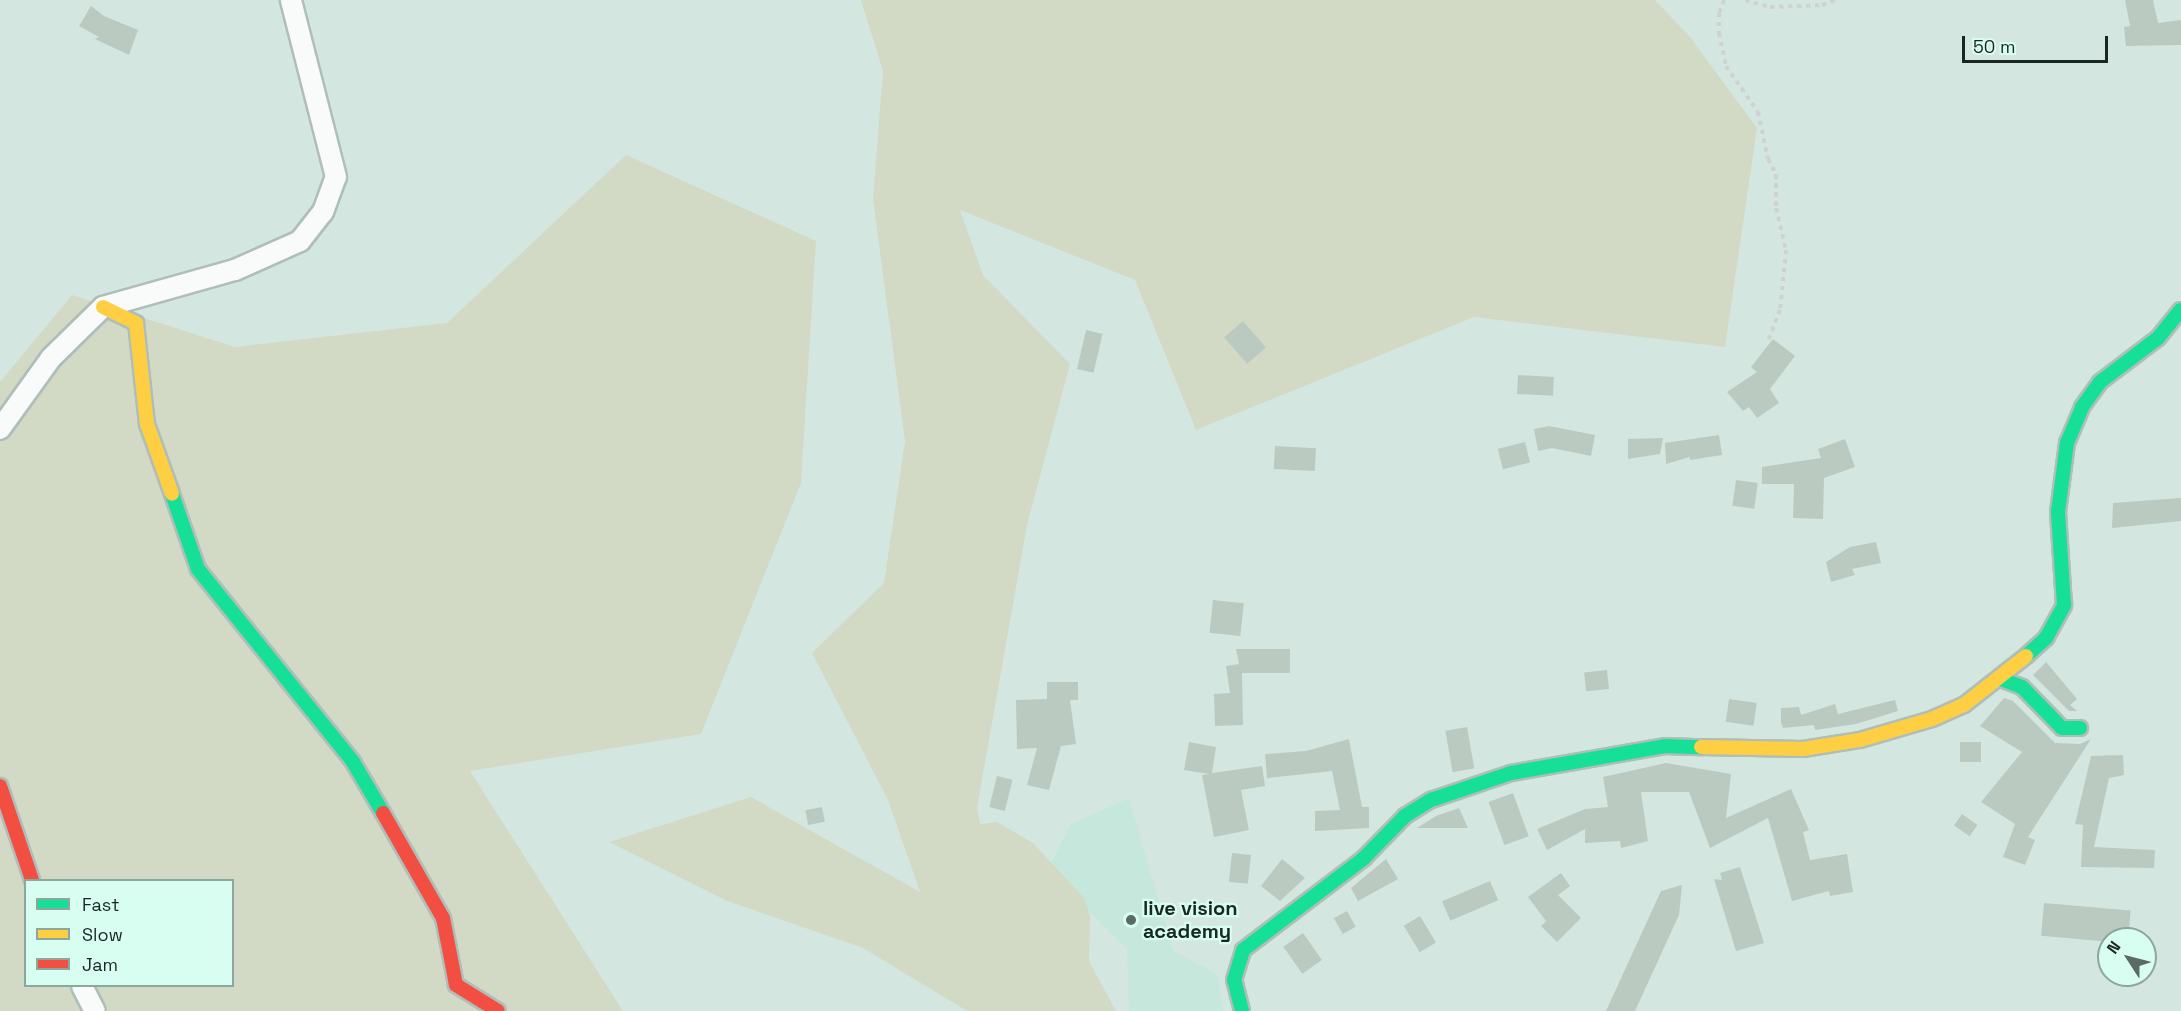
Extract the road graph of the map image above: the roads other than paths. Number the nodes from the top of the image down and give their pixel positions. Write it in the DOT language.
graph roads {
  1 [pos="291,0"];
  2 [pos="103,307"];
  3 [pos="2181,310"];
  4 [pos="0,429"];
  5 [pos="2001,679"];
  6 [pos="2080,728"];
  7 [pos="0,786"];
  8 [pos="32,879"];
  9 [pos="83,987"];
  10 [pos="95,1011"];
  11 [pos="498,1011"];
  12 [pos="1242,1011"];
  1 -- 2 [label="street"];
  2 -- 4 [label="street"];
  2 -- 11 [label="street"];
  3 -- 5 [label="street"];
  5 -- 6 [label="street"];
  5 -- 12 [label="street"];
  7 -- 8 [label="street"];
  9 -- 10 [label="street"];
}
